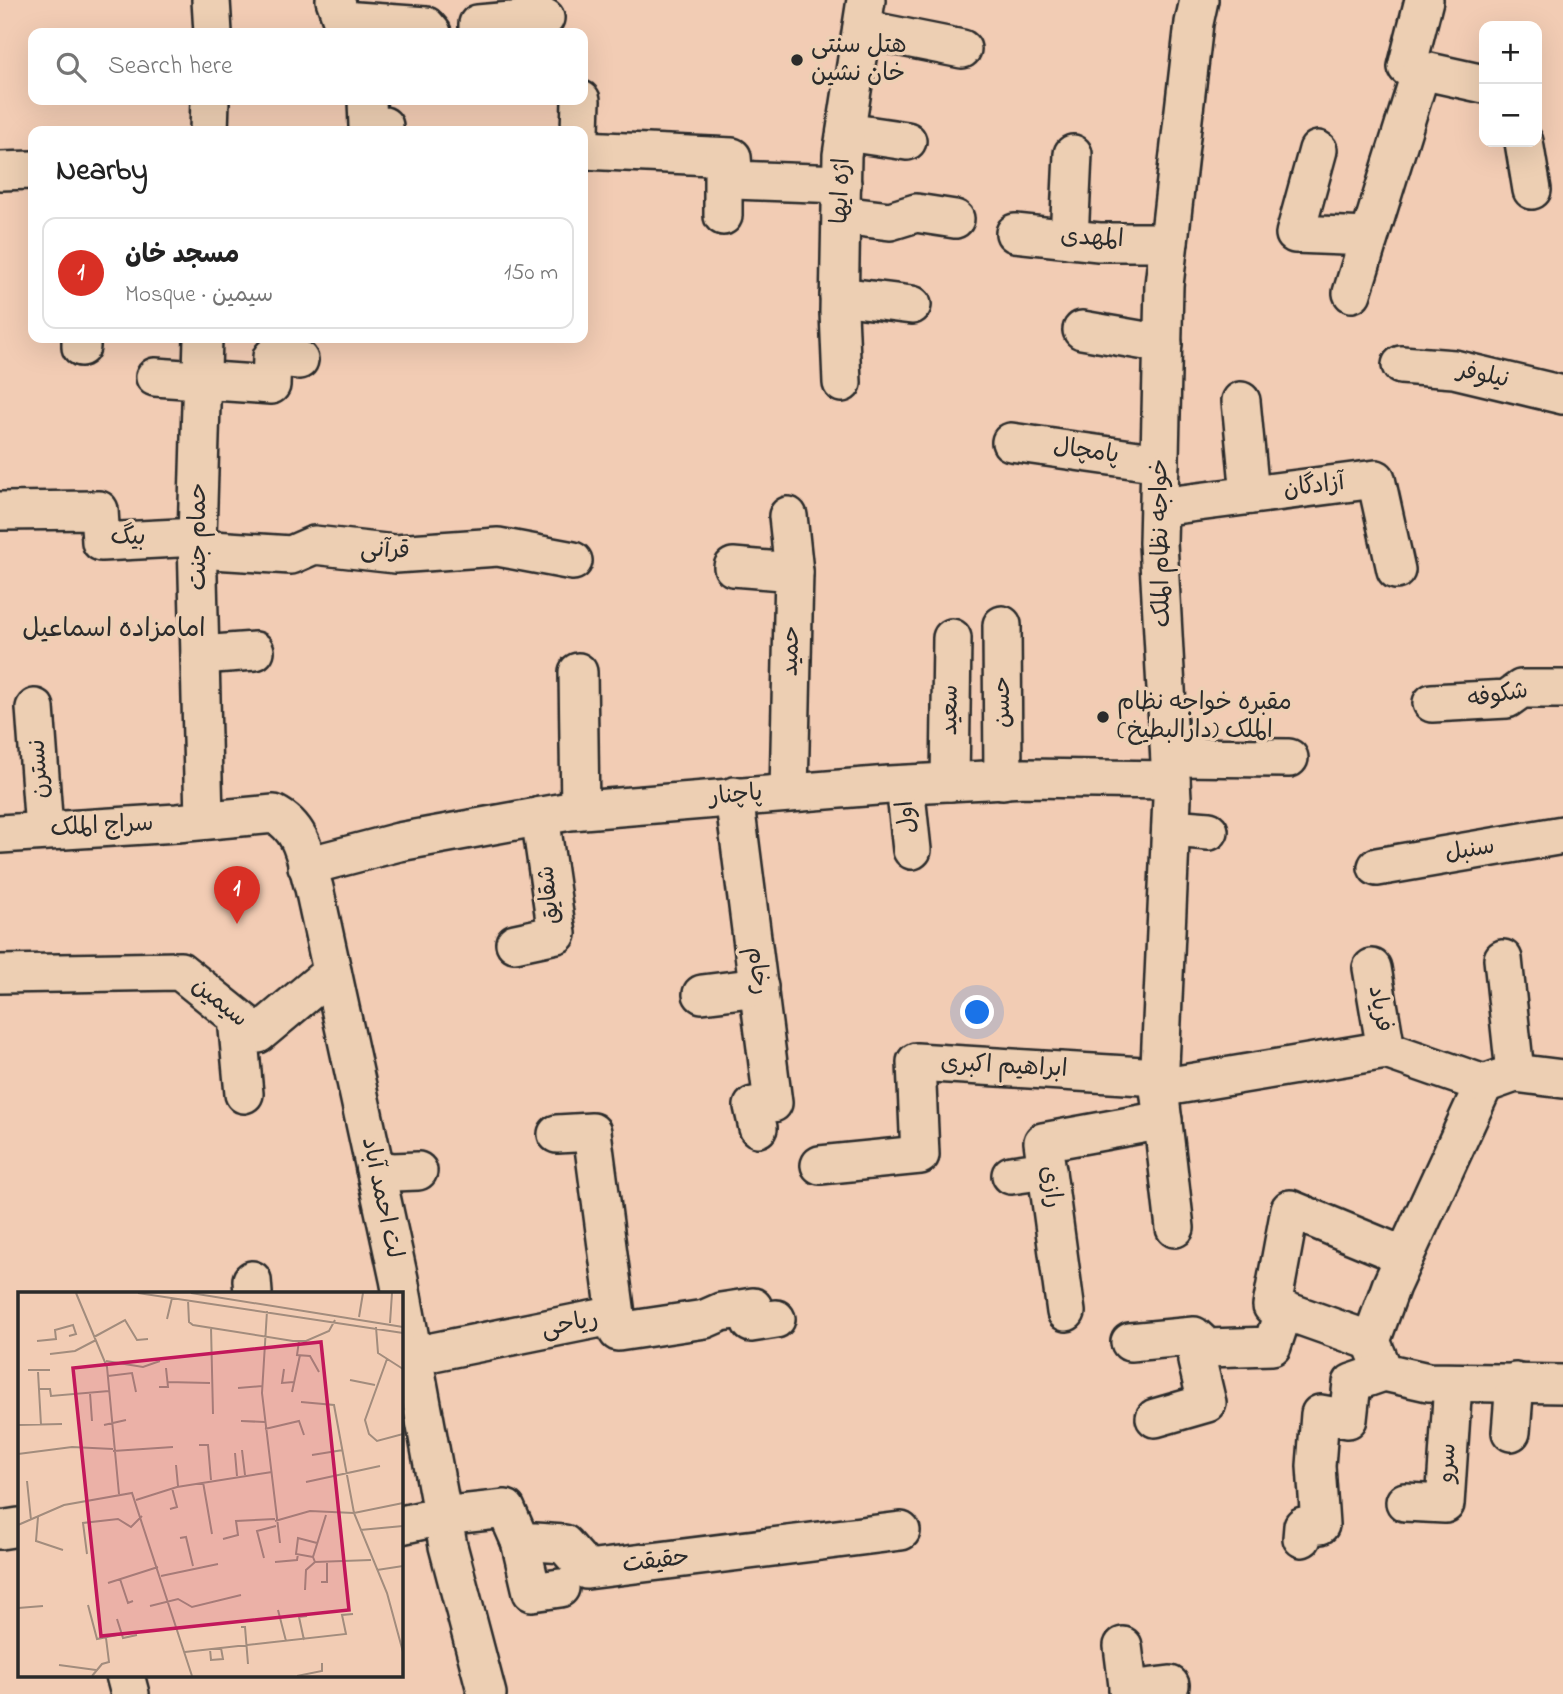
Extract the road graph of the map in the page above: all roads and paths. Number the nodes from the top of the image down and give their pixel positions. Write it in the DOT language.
graph roads {
  1 [pos="211,0"];
  2 [pos="335,0"];
  3 [pos="1199,0"];
  4 [pos="1424,0"];
  5 [pos="864,15"];
  6 [pos="545,18"];
  7 [pos="213,28"];
  8 [pos="428,28"];
  9 [pos="478,28"];
  10 [pos="962,49"];
  11 [pos="1422,71"];
  12 [pos="1479,83"];
  13 [pos="210,105"];
  14 [pos="367,105"];
  15 [pos="581,105"];
  16 [pos="209,126"];
  17 [pos="368,126"];
  18 [pos="580,126"];
  19 [pos="846,132"];
  20 [pos="907,141"];
  21 [pos="1525,147"];
  22 [pos="588,150"];
  23 [pos="1318,150"];
  24 [pos="1073,153"];
  25 [pos="723,157"];
  26 [pos="28,170"];
  27 [pos="0,171"];
  28 [pos="1532,190"];
  29 [pos="841,199"];
  30 [pos="723,216"];
  31 [pos="955,219"];
  32 [pos="1015,233"];
  33 [pos="1369,237"];
  34 [pos="1069,239"];
  35 [pos="1169,242"];
  36 [pos="1352,293"];
  37 [pos="839,296"];
  38 [pos="912,305"];
  39 [pos="1082,330"];
  40 [pos="203,343"];
  41 [pos="1163,344"];
  42 [pos="299,360"];
  43 [pos="1401,365"];
  44 [pos="155,377"];
  45 [pos="202,382"];
  46 [pos="842,383"];
  47 [pos="1563,394"];
  48 [pos="1241,401"];
  49 [pos="1011,442"];
  50 [pos="1160,463"];
  51 [pos="1250,495"];
  52 [pos="1159,507"];
  53 [pos="0,511"];
  54 [pos="788,516"];
  55 [pos="197,543"];
  56 [pos="573,561"];
  57 [pos="733,567"];
  58 [pos="1396,570"];
  59 [pos="794,572"];
  60 [pos="1002,625"];
  61 [pos="952,638"];
  62 [pos="256,651"];
  63 [pos="201,655"];
  64 [pos="578,672"];
  65 [pos="1563,690"];
  66 [pos="1432,703"];
  67 [pos="36,708"];
  68 [pos="1290,758"];
  69 [pos="1171,768"];
  70 [pos="1003,780"];
  71 [pos="950,782"];
  72 [pos="905,785"];
  73 [pos="789,792"];
  74 [pos="734,796"];
  75 [pos="580,810"];
  76 [pos="540,816"];
  77 [pos="204,819"];
  78 [pos="1171,828"];
  79 [pos="44,830"];
  80 [pos="1209,831"];
  81 [pos="0,834"];
  82 [pos="1563,835"];
  83 [pos="912,850"];
  84 [pos="307,866"];
  85 [pos="1377,867"];
  86 [pos="515,943"];
  87 [pos="1503,959"];
  88 [pos="1372,968"];
  89 [pos="332,972"];
  90 [pos="0,974"];
  91 [pos="759,987"];
  92 [pos="702,994"];
  93 [pos="237,1018"];
  94 [pos="1386,1050"];
  95 [pos="1499,1078"];
  96 [pos="1563,1079"];
  97 [pos="244,1094"];
  98 [pos="1160,1095"];
  99 [pos="758,1128"];
  100 [pos="557,1134"];
  101 [pos="820,1165"];
  102 [pos="375,1169"];
  103 [pos="1047,1170"];
  104 [pos="418,1171"];
  105 [pos="1011,1175"];
  106 [pos="1175,1228"];
  107 [pos="1404,1256"];
  108 [pos="400,1292"];
  109 [pos="402,1303"];
  110 [pos="1284,1310"];
  111 [pos="1066,1312"];
  112 [pos="616,1315"];
  113 [pos="776,1319"];
  114 [pos="1130,1342"];
  115 [pos="1208,1348"];
  116 [pos="413,1356"];
  117 [pos="1378,1356"];
  118 [pos="1516,1382"];
  119 [pos="1453,1383"];
  120 [pos="1563,1384"];
  121 [pos="411,1406"];
  122 [pos="1155,1418"];
  123 [pos="1511,1432"];
  124 [pos="1405,1502"];
  125 [pos="442,1516"];
  126 [pos="402,1525"];
  127 [pos="18,1527"];
  128 [pos="0,1530"];
  129 [pos="901,1531"];
  130 [pos="1302,1538"];
  131 [pos="520,1541"];
  132 [pos="560,1588"];
  133 [pos="1123,1646"];
  134 [pos="1170,1685"];
  135 [pos="1129,1692"];
  136 [pos="487,1694"];
  1 -- 7 [label="street"];
  2 -- 8 [label="street"];
  3 -- 35 [label="street, خواجه نظام الملک"];
  4 -- 11 [label="street"];
  5 -- 10 [label="street"];
  5 -- 19 [label="street, اژه ایها"];
  6 -- 9 [label="street"];
  11 -- 12 [label="street"];
  11 -- 33 [label="street"];
  13 -- 16 [label="street"];
  14 -- 17 [label="street"];
  15 -- 18 [label="street"];
  19 -- 20 [label="street"];
  19 -- 29 [label="street, اژه ایها"];
  21 -- 28 [label="street"];
  22 -- 25 [label="street"];
  23 -- 33 [label="street"];
  24 -- 34 [label="street"];
  25 -- 29 [label="street"];
  25 -- 30 [label="street"];
  26 -- 27 [label="street"];
  29 -- 31 [label="street"];
  29 -- 37 [label="street, اژه ایها"];
  32 -- 34 [label="street, المهدی"];
  33 -- 36 [label="street"];
  34 -- 35 [label="street, المهدی"];
  35 -- 41 [label="street, خواجه نظام الملک"];
  37 -- 38 [label="street"];
  37 -- 46 [label="street, اژه ایها"];
  39 -- 41 [label="street"];
  40 -- 45 [label="street, حمام جنت"];
  41 -- 50 [label="street, خواجه نظام الملک"];
  42 -- 45 [label="street"];
  43 -- 47 [label="street, نیلوفر"];
  44 -- 45 [label="street"];
  45 -- 55 [label="street, حمام جنت"];
  48 -- 51 [label="street"];
  49 -- 50 [label="street, پامچال"];
  50 -- 52 [label="street, خواجه نظام الملک"];
  51 -- 52 [label="street, آزادگان"];
  51 -- 58 [label="street, آزادگان"];
  52 -- 69 [label="street, خواجه نظام الملک"];
  53 -- 55 [label="street, بیگ"];
  54 -- 59 [label="street, حمید"];
  55 -- 56 [label="street, قرآنی"];
  55 -- 63 [label="street, حمام جنت"];
  57 -- 59 [label="street"];
  59 -- 73 [label="street, حمید"];
  60 -- 70 [label="street, حسن"];
  61 -- 71 [label="street, سعید"];
  62 -- 63 [label="street"];
  63 -- 77 [label="street, حمام جنت"];
  64 -- 75 [label="street"];
  65 -- 66 [label="street, شکوفه"];
  67 -- 79 [label="street, نسترن"];
  68 -- 69 [label="street, پاچنار"];
  69 -- 70 [label="street, پاچنار"];
  69 -- 78 [label="street, خواجه نظام الملک"];
  70 -- 71 [label="street, پاچنار"];
  71 -- 72 [label="street, پاچنار"];
  72 -- 73 [label="street, پاچنار"];
  72 -- 83 [label="street, اول"];
  73 -- 74 [label="street, پاچنار"];
  74 -- 75 [label="street, پاچنار"];
  74 -- 91 [label="street, رخام"];
  75 -- 76 [label="street, پاچنار"];
  76 -- 84 [label="street, پاچنار"];
  76 -- 86 [label="street, شقایق"];
  77 -- 79 [label="street, سراج الملک"];
  77 -- 84 [label="street, سراج الملک"];
  78 -- 80 [label="street"];
  78 -- 98 [label="street, خواجه نظام الملک"];
  79 -- 81 [label="street, سراج الملک"];
  82 -- 85 [label="street, سنبل"];
  84 -- 89 [label="street, لت احمد آباد"];
  87 -- 95 [label="street"];
  88 -- 94 [label="street, فریاد"];
  89 -- 93 [label="street, سیمین"];
  89 -- 102 [label="street, لت احمد آباد"];
  90 -- 93 [label="street, سیمین"];
  91 -- 92 [label="street"];
  91 -- 99 [label="street, رخام"];
  93 -- 97 [label="street"];
  94 -- 95 [label="street"];
  94 -- 98 [label="street"];
  95 -- 96 [label="street"];
  95 -- 107 [label="street"];
  98 -- 101 [label="street, ابراهیم اکبری"];
  98 -- 103 [label="street, رازی"];
  98 -- 106 [label="street, خواجه نظام الملک"];
  100 -- 112 [label="street"];
  102 -- 104 [label="street"];
  102 -- 108 [label="street, لت احمد آباد"];
  103 -- 105 [label="street"];
  103 -- 111 [label="street, رازی"];
  107 -- 110 [label="street"];
  107 -- 117 [label="street"];
  109 -- 116 [label="street, لت احمد آباد"];
  110 -- 115 [label="street"];
  110 -- 117 [label="street"];
  112 -- 113 [label="street, ریاحی"];
  112 -- 116 [label="street, ریاحی"];
  114 -- 115 [label="street"];
  115 -- 122 [label="street"];
  116 -- 121 [label="street, لت احمد آباد"];
  117 -- 119 [label="street"];
  117 -- 130 [label="street"];
  118 -- 119 [label="street"];
  118 -- 120 [label="street"];
  118 -- 123 [label="street"];
  119 -- 124 [label="street, سرو"];
  121 -- 125 [label="street, لت احمد آباد"];
  125 -- 126 [label="street"];
  125 -- 131 [label="street"];
  125 -- 136 [label="street, لت احمد آباد"];
  127 -- 128 [label="street"];
  129 -- 131 [label="street, حقیقت"];
  131 -- 132 [label="street"];
  133 -- 135 [label="street"];
  134 -- 135 [label="street"];
}
